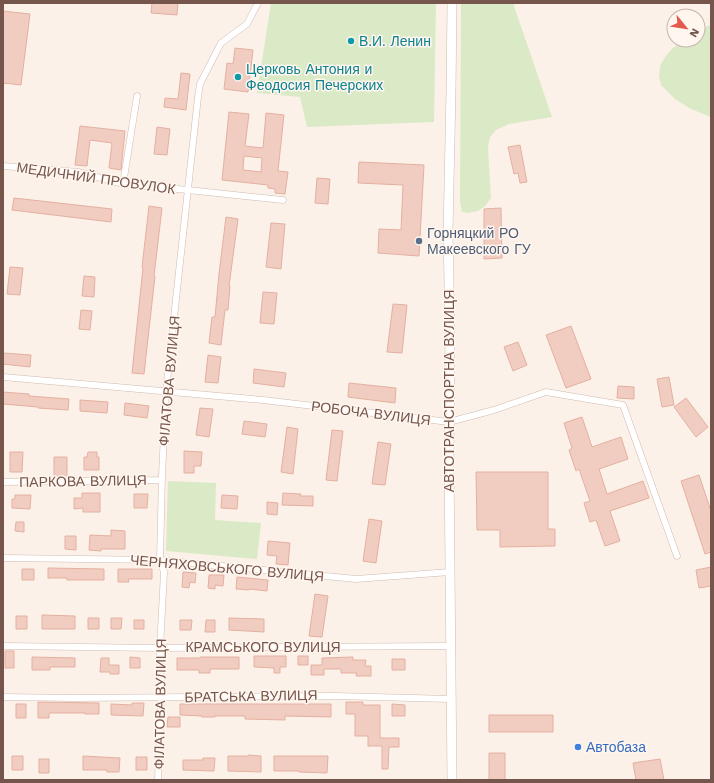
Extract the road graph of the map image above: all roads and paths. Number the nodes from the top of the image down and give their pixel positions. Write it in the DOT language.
graph roads {
  1 [pos="258,3"];
  2 [pos="452,3"];
  3 [pos="137,96"];
  4 [pos="3,166"];
  5 [pos="123,184"];
  6 [pos="188,190"];
  7 [pos="283,200"];
  8 [pos="3,377"];
  9 [pos="166,391"];
  10 [pos="449,422"];
  11 [pos="162,480"];
  12 [pos="3,482"];
  13 [pos="677,556"];
  14 [pos="3,558"];
  15 [pos="160,560"];
  16 [pos="450,572"];
  17 [pos="3,646"];
  18 [pos="450,646"];
  19 [pos="160,648"];
  20 [pos="3,697"];
  21 [pos="161,698"];
  22 [pos="451,698"];
  23 [pos="158,780"];
  24 [pos="452,780"];
  1 -- 6 [label="street, ФІЛАТОВА ВУЛИЦЯ"];
  2 -- 10 [label="main road, АВТОТРАНСПОРТНА ВУЛИЦЯ"];
  3 -- 5 [label="street"];
  4 -- 5 [label="street, МЕДИЧНИЙ ПРОВУЛОК"];
  5 -- 6 [label="street, МЕДИЧНИЙ ПРОВУЛОК"];
  6 -- 7 [label="street, МЕДИЧНИЙ ПРОВУЛОК"];
  6 -- 9 [label="street, ФІЛАТОВА ВУЛИЦЯ"];
  8 -- 9 [label="street, РОБОЧА ВУЛИЦЯ"];
  9 -- 10 [label="street, РОБОЧА ВУЛИЦЯ"];
  9 -- 11 [label="street, ФІЛАТОВА ВУЛИЦЯ"];
  10 -- 13 [label="street, РОБОЧА ВУЛИЦЯ"];
  10 -- 16 [label="main road, АВТОТРАНСПОРТНА ВУЛИЦЯ"];
  11 -- 12 [label="street, ПАРКОВА ВУЛИЦЯ"];
  11 -- 15 [label="street, ФІЛАТОВА ВУЛИЦЯ"];
  14 -- 15 [label="street, ЧЕРНЯХОВСЬКОГО ВУЛИЦЯ"];
  15 -- 16 [label="street, ЧЕРНЯХОВСЬКОГО ВУЛИЦЯ"];
  15 -- 19 [label="street, ФІЛАТОВА ВУЛИЦЯ"];
  16 -- 18 [label="main road, АВТОТРАНСПОРТНА ВУЛИЦЯ"];
  17 -- 19 [label="street, КРАМСЬКОГО ВУЛИЦЯ"];
  18 -- 19 [label="street, КРАМСЬКОГО ВУЛИЦЯ"];
  18 -- 22 [label="main road, АВТОТРАНСПОРТНА ВУЛИЦЯ"];
  19 -- 21 [label="street, ФІЛАТОВА ВУЛИЦЯ"];
  20 -- 21 [label="street, БРАТСЬКА ВУЛИЦЯ"];
  21 -- 22 [label="street, БРАТСЬКА ВУЛИЦЯ"];
  21 -- 23 [label="street, ФІЛАТОВА ВУЛИЦЯ"];
  22 -- 24 [label="main road, АВТОТРАНСПОРТНА ВУЛИЦЯ"];
}
